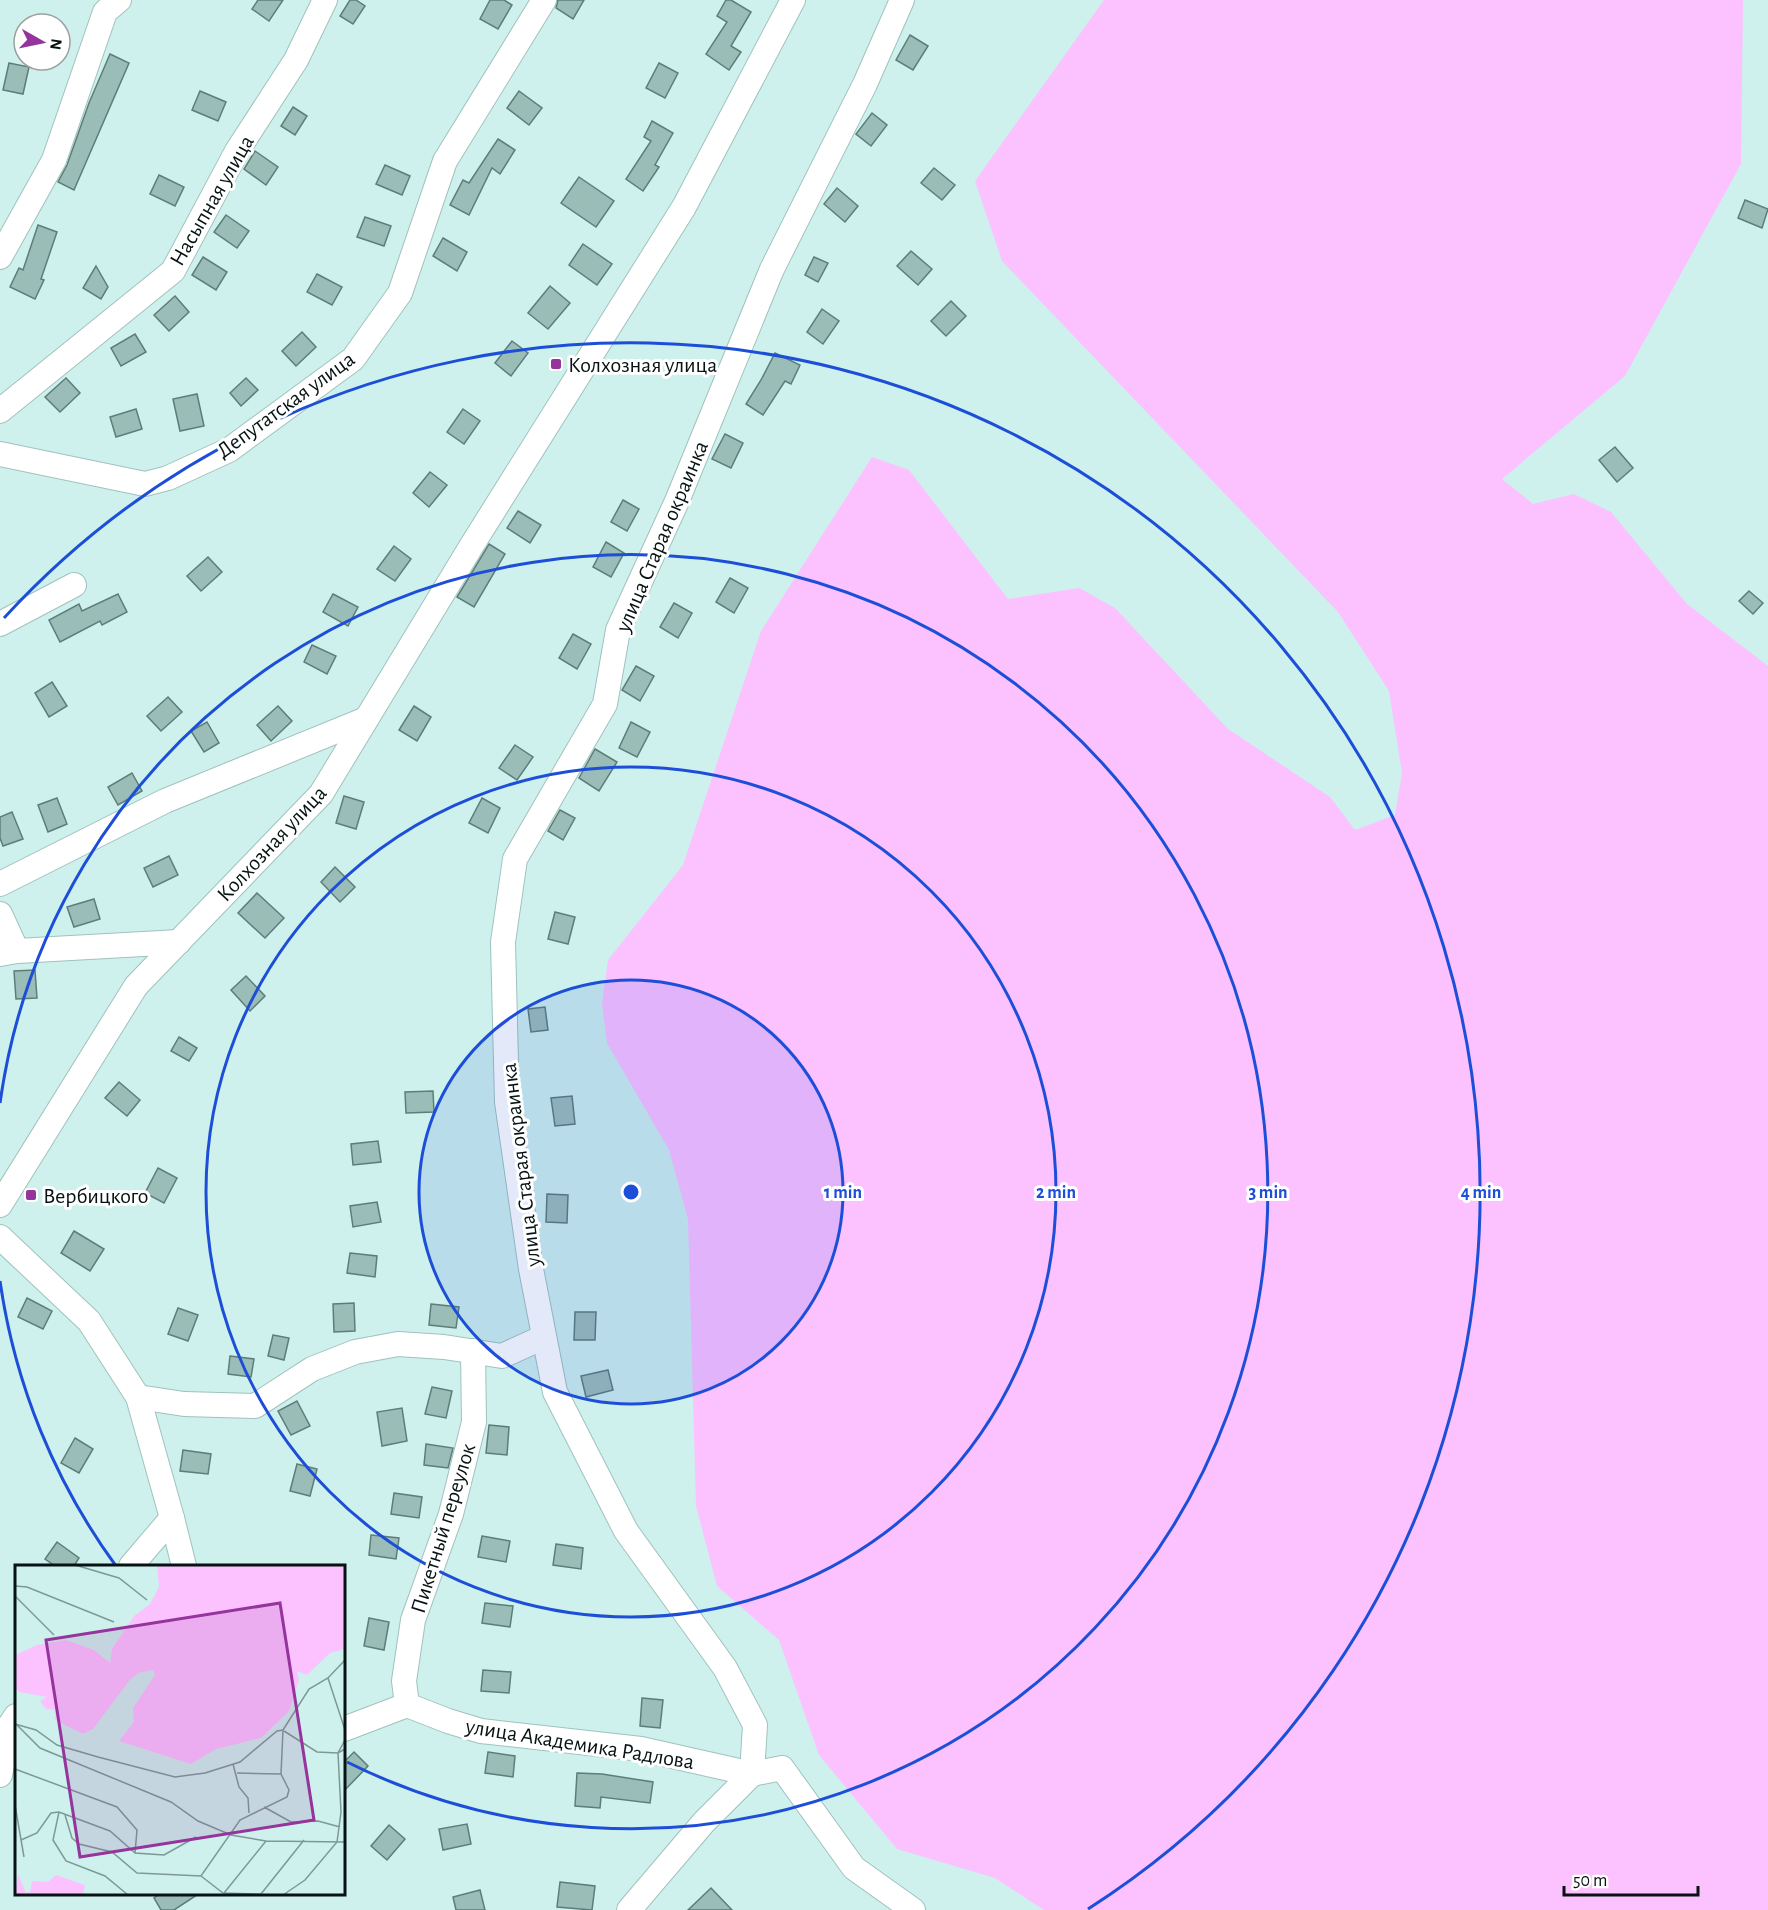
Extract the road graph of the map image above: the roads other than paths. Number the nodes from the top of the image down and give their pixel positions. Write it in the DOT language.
graph roads {
  1 [pos="119,0"];
  2 [pos="325,0"];
  3 [pos="544,0"];
  4 [pos="793,0"];
  5 [pos="902,0"];
  6 [pos="0,257"];
  7 [pos="0,411"];
  8 [pos="0,454"];
  9 [pos="74,585"];
  10 [pos="0,624"];
  11 [pos="366,719"];
  12 [pos="0,884"];
  13 [pos="0,914"];
  14 [pos="178,942"];
  15 [pos="8,953"];
  16 [pos="0,1205"];
  17 [pos="0,1238"];
  18 [pos="544,1337"];
  19 [pos="473,1351"];
  20 [pos="138,1396"];
  21 [pos="172,1518"];
  22 [pos="132,1565"];
  23 [pos="184,1565"];
  24 [pos="407,1705"];
  25 [pos="15,1718"];
  26 [pos="345,1729"];
  27 [pos="0,1774"];
  28 [pos="752,1774"];
  29 [pos="629,1910"];
  30 [pos="913,1910"];
  1 -- 6 [label="street"];
  2 -- 7 [label="street, Насыпная улица"];
  3 -- 8 [label="street, Депутатская улица"];
  4 -- 11 [label="street, Колхозная улица"];
  5 -- 18 [label="street, улица Старая окраинка"];
  9 -- 10 [label="street"];
  11 -- 12 [label="street"];
  11 -- 14 [label="street, Колхозная улица"];
  13 -- 15 [label="street"];
  14 -- 15 [label="street"];
  14 -- 16 [label="street, Колхозная улица"];
  17 -- 20 [label="street"];
  18 -- 19 [label="street"];
  18 -- 28 [label="street, улица Старая окраинка"];
  19 -- 20 [label="street"];
  19 -- 24 [label="street, Пикетный переулок"];
  20 -- 21 [label="street"];
  21 -- 22 [label="street"];
  21 -- 23 [label="street"];
  24 -- 26 [label="street"];
  24 -- 28 [label="street, улица Академика Радлова"];
  25 -- 27 [label="street"];
  28 -- 29 [label="street"];
  28 -- 30 [label="street"];
}
